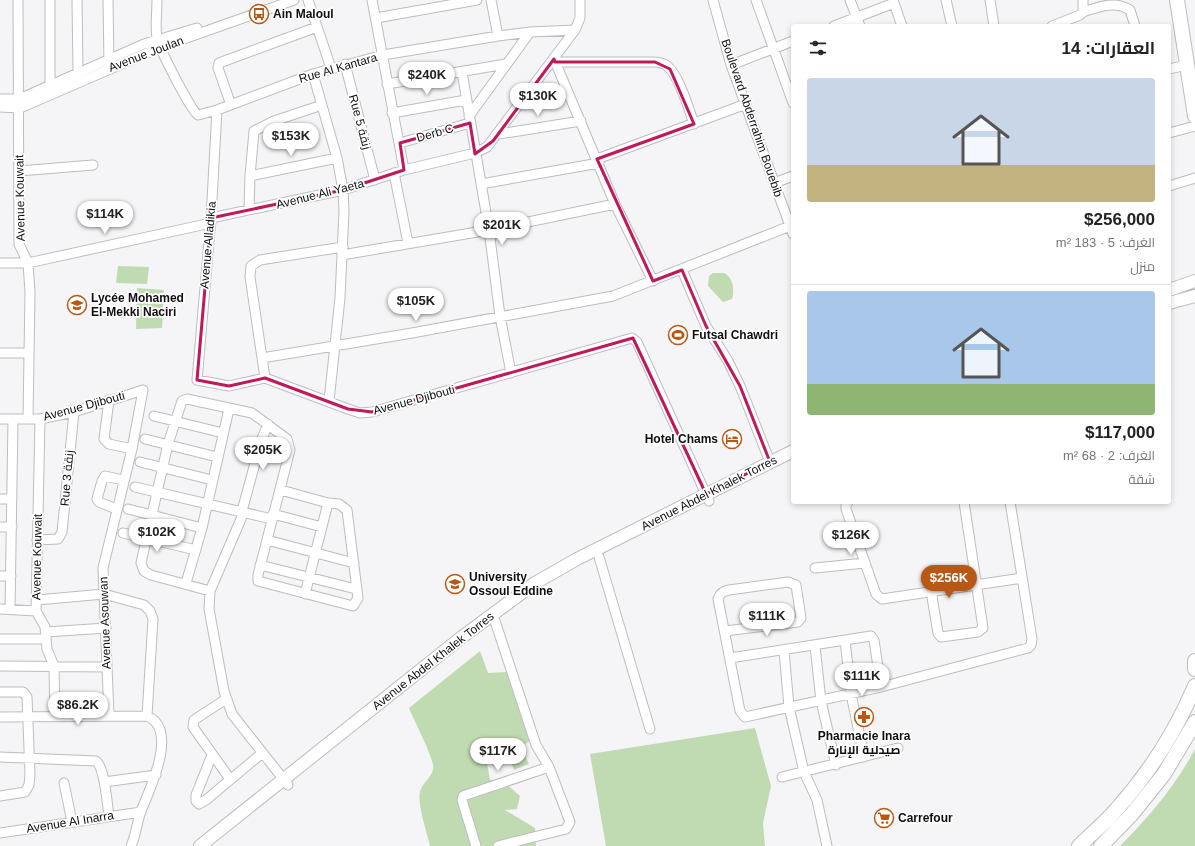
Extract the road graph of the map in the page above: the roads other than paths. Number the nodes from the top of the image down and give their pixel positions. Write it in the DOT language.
graph roads {
  1 [pos="18,0"];
  2 [pos="50,0"];
  3 [pos="77,0"];
  4 [pos="108,0"];
  5 [pos="157,0"];
  6 [pos="276,0"];
  7 [pos="294,0"];
  8 [pos="308,0"];
  9 [pos="372,0"];
  10 [pos="477,0"];
  11 [pos="491,0"];
  12 [pos="580,0"];
  13 [pos="713,0"];
  14 [pos="756,0"];
  15 [pos="850,0"];
  16 [pos="946,0"];
  17 [pos="990,0"];
  18 [pos="1083,0"];
  19 [pos="1177,0"];
  20 [pos="893,2"];
  21 [pos="1082,12"];
  22 [pos="376,18"];
  23 [pos="858,22"];
  24 [pos="846,24"];
  25 [pos="901,24"];
  26 [pos="952,24"];
  27 [pos="994,24"];
  28 [pos="1057,24"];
  29 [pos="1134,24"];
  30 [pos="317,27"];
  31 [pos="575,30"];
  32 [pos="530,32"];
  33 [pos="498,36"];
  34 [pos="791,42"];
  35 [pos="159,43"];
  36 [pos="774,49"];
  37 [pos="383,56"];
  38 [pos="555,60"];
  39 [pos="109,63"];
  40 [pos="345,64"];
  41 [pos="506,64"];
  42 [pos="731,65"];
  43 [pos="1187,65"];
  44 [pos="332,68"];
  45 [pos="1171,69"];
  46 [pos="78,72"];
  47 [pos="462,72"];
  48 [pos="313,74"];
  49 [pos="790,82"];
  50 [pos="50,84"];
  51 [pos="387,84"];
  52 [pos="0,99"];
  53 [pos="466,100"];
  54 [pos="19,103"];
  55 [pos="746,104"];
  56 [pos="231,105"];
  57 [pos="322,105"];
  58 [pos="0,107"];
  59 [pos="217,110"];
  60 [pos="392,112"];
  61 [pos="1195,116"];
  62 [pos="470,120"];
  63 [pos="580,120"];
  64 [pos="694,124"];
  65 [pos="1195,126"];
  66 [pos="1171,133"];
  67 [pos="499,134"];
  68 [pos="400,143"];
  69 [pos="475,153"];
  70 [pos="337,158"];
  71 [pos="598,161"];
  72 [pos="93,165"];
  73 [pos="404,170"];
  74 [pos="19,171"];
  75 [pos="394,173"];
  76 [pos="250,176"];
  77 [pos="791,177"];
  78 [pos="1195,178"];
  79 [pos="375,180"];
  80 [pos="774,183"];
  81 [pos="481,184"];
  82 [pos="1171,185"];
  83 [pos="343,190"];
  84 [pos="615,204"];
  85 [pos="249,210"];
  86 [pos="211,221"];
  87 [pos="791,225"];
  88 [pos="489,230"];
  89 [pos="408,243"];
  90 [pos="342,251"];
  91 [pos="0,263"];
  92 [pos="28,263"];
  93 [pos="682,270"];
  94 [pos="653,281"];
  95 [pos="1195,282"];
  96 [pos="1171,289"];
  97 [pos="1195,296"];
  98 [pos="1171,302"];
  99 [pos="500,316"];
  100 [pos="335,344"];
  101 [pos="0,353"];
  102 [pos="29,353"];
  103 [pos="262,358"];
  104 [pos="511,373"];
  105 [pos="265,378"];
  106 [pos="143,390"];
  107 [pos="109,400"];
  108 [pos="329,401"];
  109 [pos="229,409"];
  110 [pos="74,412"];
  111 [pos="154,416"];
  112 [pos="28,418"];
  113 [pos="0,419"];
  114 [pos="13,419"];
  115 [pos="40,419"];
  116 [pos="175,421"];
  117 [pos="268,424"];
  118 [pos="223,433"];
  119 [pos="145,439"];
  120 [pos="168,444"];
  121 [pos="132,449"];
  122 [pos="791,452"];
  123 [pos="217,457"];
  124 [pos="791,460"];
  125 [pos="140,462"];
  126 [pos="770,462"];
  127 [pos="163,468"];
  128 [pos="123,480"];
  129 [pos="212,480"];
  130 [pos="135,487"];
  131 [pos="281,490"];
  132 [pos="158,492"];
  133 [pos="707,498"];
  134 [pos="0,499"];
  135 [pos="12,499"];
  136 [pos="206,503"];
  137 [pos="328,503"];
  138 [pos="846,504"];
  139 [pos="964,504"];
  140 [pos="1010,504"];
  141 [pos="128,508"];
  142 [pos="116,509"];
  143 [pos="243,511"];
  144 [pos="152,515"];
  145 [pos="273,517"];
  146 [pos="322,526"];
  147 [pos="0,527"];
  148 [pos="12,527"];
  149 [pos="202,528"];
  150 [pos="123,533"];
  151 [pos="37,540"];
  152 [pos="146,540"];
  153 [pos="267,540"];
  154 [pos="196,550"];
  155 [pos="315,553"];
  156 [pos="599,557"];
  157 [pos="354,563"];
  158 [pos="865,563"];
  159 [pos="260,565"];
  160 [pos="814,568"];
  161 [pos="0,576"];
  162 [pos="11,576"];
  163 [pos="309,577"];
  164 [pos="1022,578"];
  165 [pos="186,583"];
  166 [pos="977,584"];
  167 [pos="356,588"];
  168 [pos="210,591"];
  169 [pos="931,591"];
  170 [pos="104,594"];
  171 [pos="305,594"];
  172 [pos="36,600"];
  173 [pos="0,609"];
  174 [pos="10,609"];
  175 [pos="36,611"];
  176 [pos="495,621"];
  177 [pos="106,628"];
  178 [pos="725,631"];
  179 [pos="45,635"];
  180 [pos="0,639"];
  181 [pos="845,640"];
  182 [pos="815,646"];
  183 [pos="784,651"];
  184 [pos="730,658"];
  185 [pos="1195,661"];
  186 [pos="0,666"];
  187 [pos="54,666"];
  188 [pos="107,667"];
  189 [pos="1195,669"];
  190 [pos="1195,686"];
  191 [pos="881,687"];
  192 [pos="0,692"];
  193 [pos="851,694"];
  194 [pos="226,698"];
  195 [pos="821,701"];
  196 [pos="790,708"];
  197 [pos="55,716"];
  198 [pos="109,716"];
  199 [pos="147,716"];
  200 [pos="0,717"];
  201 [pos="28,717"];
  202 [pos="1195,722"];
  203 [pos="650,730"];
  204 [pos="898,748"];
  205 [pos="261,754"];
  206 [pos="212,755"];
  207 [pos="0,757"];
  208 [pos="28,757"];
  209 [pos="864,757"];
  210 [pos="836,765"];
  211 [pos="549,767"];
  212 [pos="804,772"];
  213 [pos="156,775"];
  214 [pos="782,777"];
  215 [pos="230,779"];
  216 [pos="104,782"];
  217 [pos="64,783"];
  218 [pos="285,783"];
  219 [pos="0,796"];
  220 [pos="140,812"];
  221 [pos="109,816"];
  222 [pos="72,822"];
  223 [pos="0,833"];
  224 [pos="131,846"];
  225 [pos="200,846"];
  226 [pos="211,846"];
  227 [pos="476,846"];
  228 [pos="498,846"];
  229 [pos="827,846"];
  230 [pos="1079,846"];
  231 [pos="1101,846"];
  1 -- 54 [label="street, Avenue Kouwait"];
  2 -- 50 [label="street"];
  3 -- 46 [label="street"];
  4 -- 39 [label="street"];
  5 -- 35 [label="street"];
  6 -- 35 [label="street, Avenue Joulan"];
  7 -- 35 [label="street, Avenue Joulan"];
  8 -- 30 [label="street"];
  9 -- 22 [label="street"];
  10 -- 22 [label="street"];
  11 -- 33 [label="street"];
  12 -- 31 [label="street"];
  13 -- 42 [label="street, Boulevard Abderrahim Bouebib"];
  14 -- 36 [label="street"];
  15 -- 23 [label="street"];
  16 -- 26 [label="street"];
  17 -- 27 [label="street"];
  18 -- 21 [label="street"];
  19 -- 43 [label="highway"];
  20 -- 23 [label="street"];
  20 -- 25 [label="street"];
  21 -- 28 [label="street"];
  21 -- 29 [label="street"];
  22 -- 37 [label="street"];
  23 -- 24 [label="street"];
  30 -- 44 [label="street"];
  30 -- 56 [label="street"];
  31 -- 32 [label="street, Rue Al Kantara"];
  31 -- 38 [label="street, Avenue Ali Yaeta"];
  32 -- 33 [label="street, Rue Al Kantara"];
  32 -- 41 [label="street"];
  33 -- 37 [label="street, Rue Al Kantara"];
  34 -- 36 [label="street"];
  35 -- 39 [label="street, Avenue Joulan"];
  35 -- 59 [label="street, Rue Al Kantara"];
  36 -- 42 [label="street"];
  36 -- 49 [label="street"];
  37 -- 40 [label="street, Rue Al Kantara"];
  37 -- 51 [label="street"];
  38 -- 63 [label="street"];
  38 -- 64 [label="street"];
  38 -- 67 [label="street, Avenue Ali Yaeta"];
  39 -- 46 [label="street, Avenue Joulan"];
  39 -- 54 [label="street, Avenue Joulan"];
  40 -- 44 [label="street, Rue Al Kantara"];
  40 -- 79 [label="street, Rue 5 زنقة"];
  41 -- 47 [label="street"];
  41 -- 62 [label="street"];
  42 -- 55 [label="street, Boulevard Abderrahim Bouebib"];
  43 -- 45 [label="street"];
  43 -- 61 [label="highway"];
  44 -- 48 [label="street, Rue Al Kantara"];
  46 -- 50 [label="street, Avenue Joulan"];
  47 -- 51 [label="street"];
  47 -- 53 [label="street"];
  48 -- 56 [label="street, Rue Al Kantara"];
  48 -- 57 [label="street"];
  50 -- 54 [label="street, Avenue Joulan"];
  51 -- 60 [label="street"];
  52 -- 54 [label="street, Avenue Joulan"];
  53 -- 60 [label="street"];
  53 -- 62 [label="street"];
  54 -- 58 [label="street, Avenue Joulan"];
  54 -- 74 [label="street, Avenue Kouwait"];
  55 -- 64 [label="street"];
  55 -- 80 [label="street, Boulevard Abderrahim Bouebib"];
  56 -- 59 [label="street, Rue Al Kantara"];
  57 -- 70 [label="street"];
  57 -- 76 [label="street"];
  59 -- 86 [label="street, Avenue Alladikia"];
  60 -- 68 [label="street"];
  62 -- 68 [label="street, Derb C"];
  62 -- 69 [label="street"];
  63 -- 67 [label="street"];
  63 -- 71 [label="street"];
  64 -- 71 [label="street"];
  65 -- 66 [label="street"];
  67 -- 69 [label="street, Avenue Ali Yaeta"];
  68 -- 73 [label="street"];
  69 -- 73 [label="street, Avenue Ali Yaeta"];
  69 -- 81 [label="street"];
  70 -- 76 [label="street"];
  70 -- 83 [label="street"];
  71 -- 81 [label="street"];
  71 -- 84 [label="street"];
  72 -- 74 [label="street"];
  73 -- 75 [label="street, Avenue Ali Yaeta"];
  74 -- 92 [label="street, Avenue Kouwait"];
  75 -- 79 [label="street, Avenue Ali Yaeta"];
  75 -- 89 [label="street"];
  76 -- 85 [label="street"];
  77 -- 80 [label="street"];
  78 -- 82 [label="street"];
  79 -- 83 [label="street, Avenue Ali Yaeta"];
  80 -- 87 [label="street, Boulevard Abderrahim Bouebib"];
  81 -- 88 [label="street"];
  83 -- 85 [label="street, Avenue Ali Yaeta"];
  83 -- 90 [label="street"];
  84 -- 88 [label="street"];
  84 -- 94 [label="street"];
  85 -- 86 [label="street, Avenue Ali Yaeta"];
  86 -- 92 [label="street, Avenue Ali Yaeta"];
  86 -- 105 [label="street, Avenue Alladikia"];
  87 -- 93 [label="street"];
  88 -- 89 [label="street"];
  88 -- 99 [label="street"];
  89 -- 90 [label="street"];
  90 -- 100 [label="street"];
  90 -- 103 [label="street"];
  91 -- 92 [label="street, Avenue Ali Yaeta"];
  92 -- 102 [label="street, Avenue Kouwait"];
  93 -- 94 [label="street"];
  93 -- 126 [label="street"];
  94 -- 99 [label="street"];
  95 -- 96 [label="main road"];
  97 -- 98 [label="main road"];
  99 -- 100 [label="street"];
  99 -- 104 [label="street"];
  100 -- 103 [label="street"];
  100 -- 108 [label="street"];
  101 -- 102 [label="street"];
  102 -- 112 [label="street, Avenue Kouwait"];
  103 -- 105 [label="street"];
  104 -- 108 [label="street, Avenue Djibouti"];
  104 -- 133 [label="street, Avenue Djibouti"];
  105 -- 108 [label="street, Avenue Djibouti"];
  106 -- 107 [label="street, Avenue Djibouti"];
  106 -- 121 [label="street, Avenue Asouwan"];
  107 -- 110 [label="street, Avenue Djibouti"];
  107 -- 121 [label="street"];
  109 -- 116 [label="street"];
  109 -- 117 [label="street"];
  109 -- 118 [label="street"];
  110 -- 115 [label="street, Avenue Djibouti"];
  110 -- 151 [label="street, Rue 3 زنقة"];
  111 -- 116 [label="street"];
  112 -- 114 [label="street, Avenue Djibouti"];
  112 -- 115 [label="street, Avenue Djibouti"];
  113 -- 114 [label="street, Avenue Djibouti"];
  114 -- 135 [label="street"];
  115 -- 151 [label="street, Avenue Kouwait"];
  116 -- 118 [label="street"];
  116 -- 120 [label="street"];
  117 -- 131 [label="street"];
  117 -- 143 [label="street"];
  118 -- 123 [label="street"];
  119 -- 120 [label="street"];
  120 -- 123 [label="street"];
  120 -- 127 [label="street"];
  121 -- 128 [label="street, Avenue Asouwan"];
  122 -- 126 [label="main road, Avenue Abdel Khalek Torres"];
  123 -- 129 [label="street"];
  124 -- 133 [label="main road, Avenue Abdel Khalek Torres"];
  125 -- 127 [label="street"];
  126 -- 133 [label="main road, Avenue Abdel Khalek Torres"];
  127 -- 129 [label="street"];
  127 -- 132 [label="street"];
  128 -- 142 [label="street, Avenue Asouwan"];
  128 -- 142 [label="street"];
  129 -- 136 [label="street"];
  130 -- 132 [label="street"];
  131 -- 137 [label="street"];
  131 -- 145 [label="street"];
  132 -- 136 [label="street"];
  132 -- 144 [label="street"];
  133 -- 156 [label="main road, Avenue Abdel Khalek Torres"];
  133 -- 218 [label="main road, Avenue Abdel Khalek Torres"];
  134 -- 135 [label="street"];
  135 -- 148 [label="street"];
  136 -- 143 [label="street"];
  136 -- 149 [label="street"];
  137 -- 146 [label="street"];
  137 -- 157 [label="street"];
  138 -- 158 [label="street"];
  139 -- 166 [label="street"];
  140 -- 164 [label="street"];
  141 -- 144 [label="street"];
  142 -- 170 [label="street, Avenue Asouwan"];
  143 -- 145 [label="street"];
  143 -- 168 [label="street"];
  144 -- 149 [label="street"];
  144 -- 152 [label="street"];
  145 -- 146 [label="street"];
  145 -- 153 [label="street"];
  146 -- 155 [label="street"];
  147 -- 148 [label="street"];
  148 -- 162 [label="street"];
  149 -- 154 [label="street"];
  150 -- 152 [label="street"];
  151 -- 172 [label="street, Avenue Kouwait"];
  152 -- 154 [label="street"];
  152 -- 165 [label="street"];
  153 -- 155 [label="street"];
  153 -- 159 [label="street"];
  154 -- 165 [label="street"];
  155 -- 157 [label="street"];
  155 -- 163 [label="street"];
  156 -- 176 [label="main road, Avenue Abdel Khalek Torres"];
  156 -- 203 [label="street"];
  157 -- 167 [label="street"];
  158 -- 160 [label="street"];
  158 -- 169 [label="street"];
  159 -- 163 [label="street"];
  159 -- 171 [label="street"];
  161 -- 162 [label="street"];
  162 -- 174 [label="street"];
  163 -- 167 [label="street"];
  163 -- 171 [label="street"];
  164 -- 166 [label="street"];
  164 -- 191 [label="street"];
  165 -- 168 [label="street"];
  166 -- 169 [label="street"];
  166 -- 169 [label="street"];
  167 -- 171 [label="street"];
  168 -- 194 [label="street"];
  170 -- 172 [label="street"];
  170 -- 177 [label="street, Avenue Asouwan"];
  170 -- 199 [label="street"];
  172 -- 175 [label="street, Avenue Kouwait"];
  173 -- 174 [label="street"];
  174 -- 175 [label="street"];
  175 -- 179 [label="street, Avenue Kouwait"];
  176 -- 211 [label="street"];
  176 -- 218 [label="main road, Avenue Abdel Khalek Torres"];
  177 -- 179 [label="street"];
  177 -- 188 [label="street, Avenue Asouwan"];
  178 -- 178 [label="street"];
  178 -- 184 [label="street"];
  179 -- 180 [label="street"];
  179 -- 187 [label="street, Avenue Kouwait"];
  181 -- 182 [label="street"];
  181 -- 191 [label="street"];
  181 -- 193 [label="street"];
  182 -- 183 [label="street"];
  182 -- 195 [label="street"];
  183 -- 184 [label="street"];
  183 -- 196 [label="street"];
  184 -- 196 [label="street"];
  185 -- 189 [label="highway"];
  186 -- 187 [label="street"];
  187 -- 188 [label="street"];
  187 -- 197 [label="street, Avenue Kouwait"];
  188 -- 198 [label="street, Avenue Asouwan"];
  190 -- 230 [label="highway"];
  191 -- 193 [label="street"];
  192 -- 201 [label="street"];
  193 -- 195 [label="street"];
  193 -- 209 [label="street"];
  194 -- 205 [label="street"];
  194 -- 206 [label="street"];
  195 -- 196 [label="street"];
  195 -- 210 [label="street"];
  196 -- 212 [label="street"];
  197 -- 198 [label="street"];
  197 -- 201 [label="street"];
  198 -- 199 [label="street"];
  199 -- 213 [label="street"];
  200 -- 201 [label="street"];
  201 -- 208 [label="street"];
  202 -- 231 [label="highway"];
  204 -- 209 [label="street"];
  205 -- 215 [label="street"];
  205 -- 218 [label="street"];
  206 -- 215 [label="street"];
  206 -- 215 [label="street"];
  207 -- 208 [label="street"];
  208 -- 216 [label="street"];
  208 -- 219 [label="street"];
  209 -- 210 [label="street"];
  210 -- 212 [label="street"];
  211 -- 227 [label="street"];
  211 -- 228 [label="street"];
  212 -- 214 [label="street"];
  212 -- 229 [label="street"];
  213 -- 216 [label="street"];
  213 -- 220 [label="street"];
  216 -- 221 [label="street"];
  217 -- 222 [label="street"];
  218 -- 225 [label="main road, Avenue Abdel Khalek Torres"];
  218 -- 226 [label="main road, Avenue Abdel Khalek Torres"];
  220 -- 221 [label="street, Avenue Al Inarra"];
  220 -- 224 [label="street"];
  221 -- 222 [label="street, Avenue Al Inarra"];
  222 -- 223 [label="street, Avenue Al Inarra"];
}
